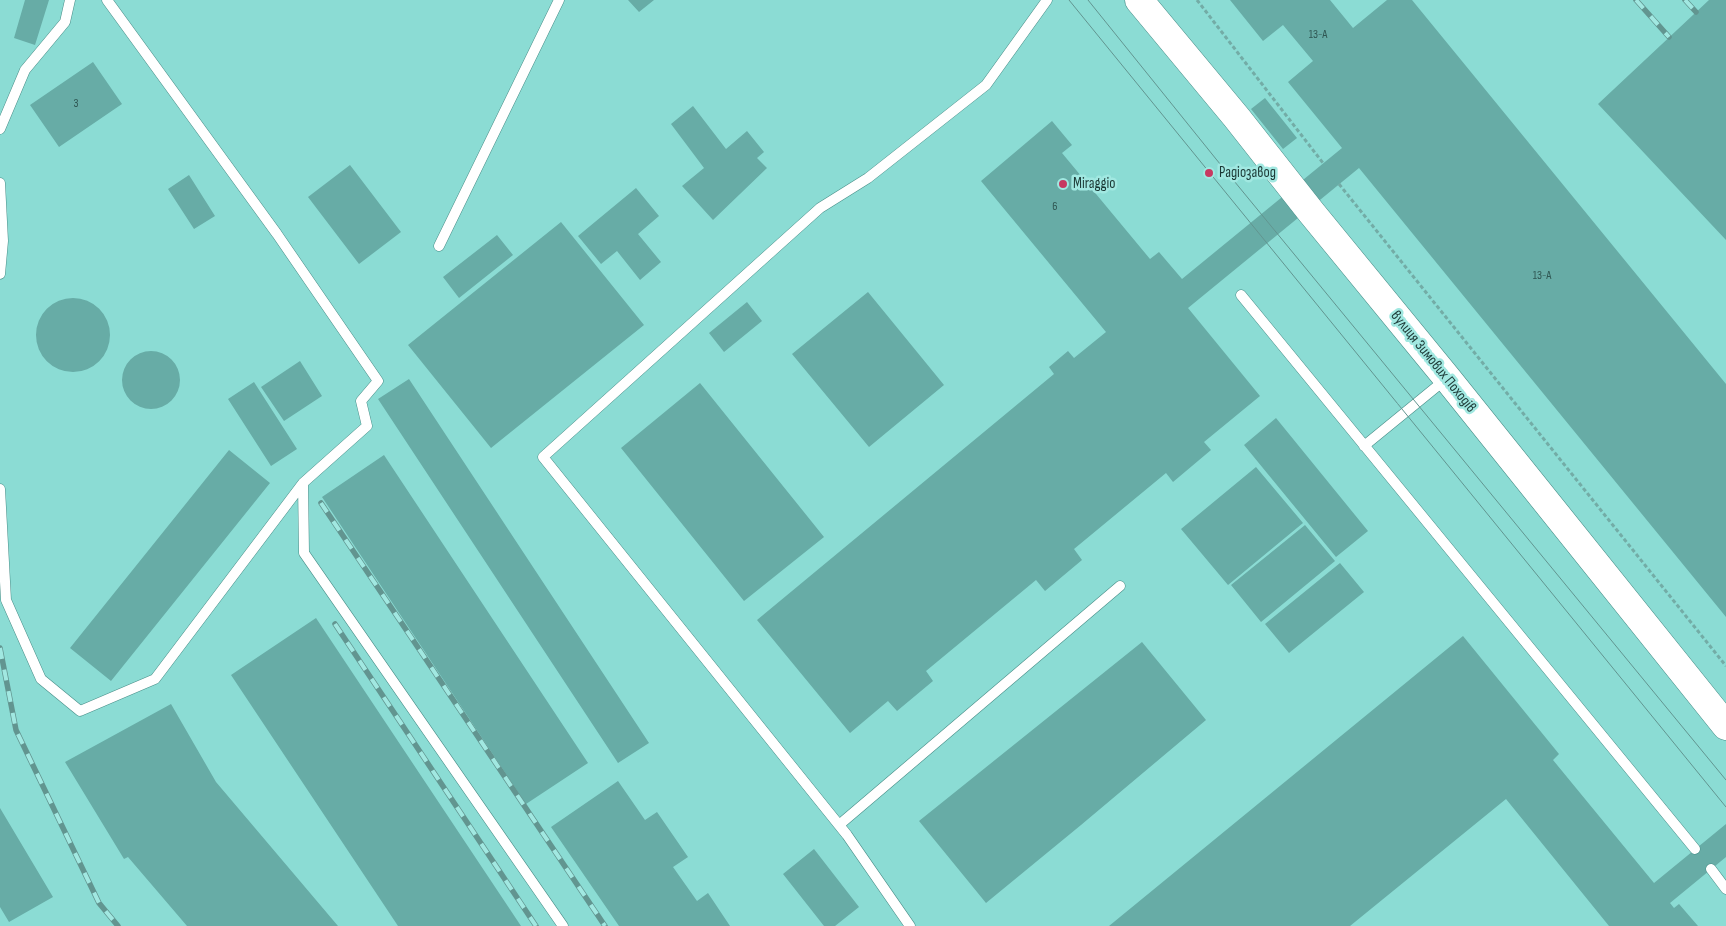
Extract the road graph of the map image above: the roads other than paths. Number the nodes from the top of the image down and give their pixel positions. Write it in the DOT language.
graph roads {
  1 [pos="70,0"];
  2 [pos="107,0"];
  3 [pos="559,0"];
  4 [pos="1047,0"];
  5 [pos="1138,0"];
  6 [pos="0,129"];
  7 [pos="0,183"];
  8 [pos="440,246"];
  9 [pos="0,274"];
  10 [pos="1241,295"];
  11 [pos="1446,378"];
  12 [pos="1364,446"];
  13 [pos="303,483"];
  14 [pos="0,489"];
  15 [pos="2,572"];
  16 [pos="1120,586"];
  17 [pos="1726,726"];
  18 [pos="839,825"];
  19 [pos="1695,850"];
  20 [pos="1711,869"];
  21 [pos="1726,889"];
  22 [pos="563,926"];
  23 [pos="910,926"];
  1 -- 6 [label="lane"];
  2 -- 13 [label="lane"];
  3 -- 8 [label="lane"];
  4 -- 18 [label="lane"];
  5 -- 11 [label="main road, вулиця Зимових Походів"];
  7 -- 9 [label="lane"];
  10 -- 12 [label="lane"];
  11 -- 12 [label="lane"];
  11 -- 17 [label="main road, вулиця Зимових Походів"];
  12 -- 19 [label="lane"];
  13 -- 15 [label="lane"];
  13 -- 22 [label="lane"];
  14 -- 15 [label="lane"];
  16 -- 18 [label="lane"];
  18 -- 23 [label="lane"];
  20 -- 21 [label="lane"];
}
